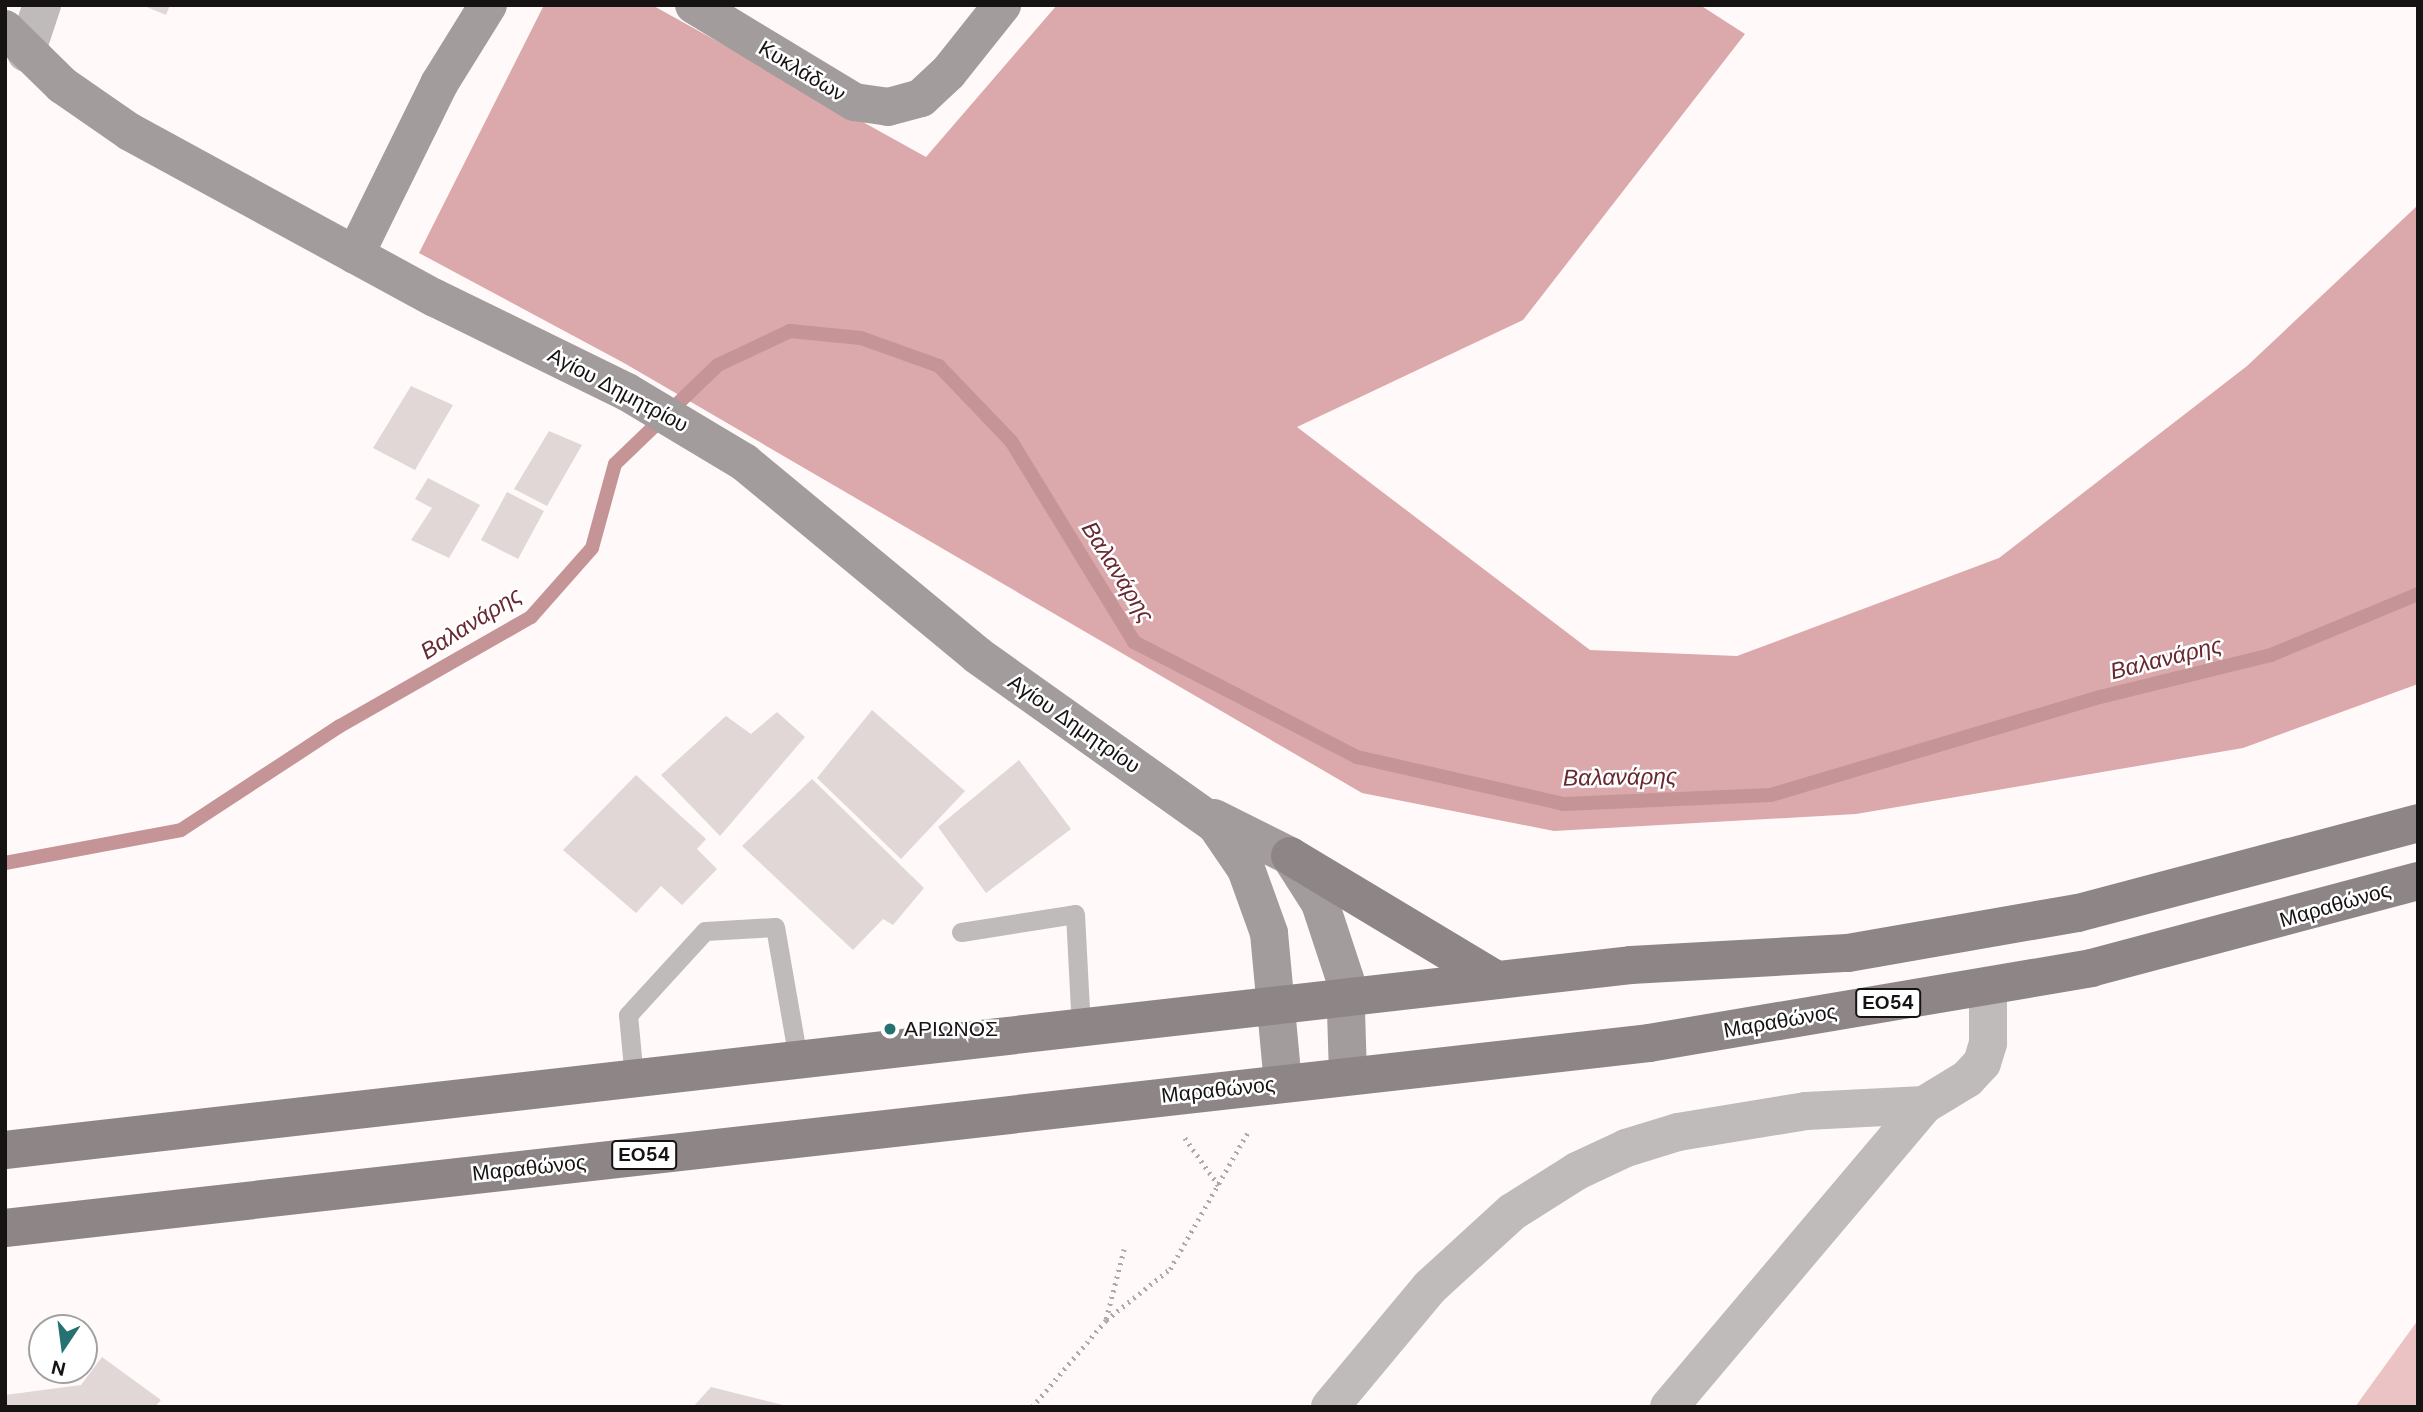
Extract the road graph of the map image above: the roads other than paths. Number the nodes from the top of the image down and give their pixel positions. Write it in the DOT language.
graph roads {
  1 [pos="42,5"];
  2 [pos="488,5"];
  3 [pos="694,5"];
  4 [pos="1002,5"];
  5 [pos="16,41"];
  6 [pos="355,255"];
  7 [pos="1195,808"];
  8 [pos="2418,823"];
  9 [pos="1290,856"];
  10 [pos="2418,881"];
  11 [pos="961,932"];
  12 [pos="1496,980"];
  13 [pos="1988,987"];
  14 [pos="1345,997"];
  15 [pos="1278,1004"];
  16 [pos="1081,1027"];
  17 [pos="798,1059"];
  18 [pos="1348,1075"];
  19 [pos="634,1078"];
  20 [pos="1267,1085"];
  21 [pos="1924,1105"];
  22 [pos="5,1150"];
  23 [pos="5,1228"];
  24 [pos="1330,1407"];
  25 [pos="1669,1407"];
  1 -- 5 [label="street"];
  2 -- 6 [label="street"];
  3 -- 4 [label="street, Κυκλάδων"];
  5 -- 6 [label="street, Αγίου Δημητρίου"];
  6 -- 7 [label="street, Αγίου Δημητρίου"];
  7 -- 9 [label="street, Αγίου Δημητρίου"];
  7 -- 15 [label="street, Αγίου Δημητρίου"];
  8 -- 12 [label="main road"];
  9 -- 12 [label="main road"];
  9 -- 14 [label="street"];
  10 -- 13 [label="main road, Μαραθώνος / ΕΟ54"];
  11 -- 16 [label="lane"];
  12 -- 14 [label="main road"];
  13 -- 18 [label="main road, Μαραθώνος / ΕΟ54"];
  13 -- 21 [label="street"];
  14 -- 15 [label="main road"];
  14 -- 18 [label="street"];
  15 -- 16 [label="main road"];
  15 -- 20 [label="street, Αγίου Δημητρίου"];
  16 -- 17 [label="main road"];
  17 -- 19 [label="main road"];
  17 -- 19 [label="lane"];
  18 -- 20 [label="main road, Μαραθώνος / ΕΟ54"];
  19 -- 22 [label="main road"];
  20 -- 23 [label="main road, Μαραθώνος / ΕΟ54"];
  21 -- 24 [label="street"];
  21 -- 25 [label="street"];
}
